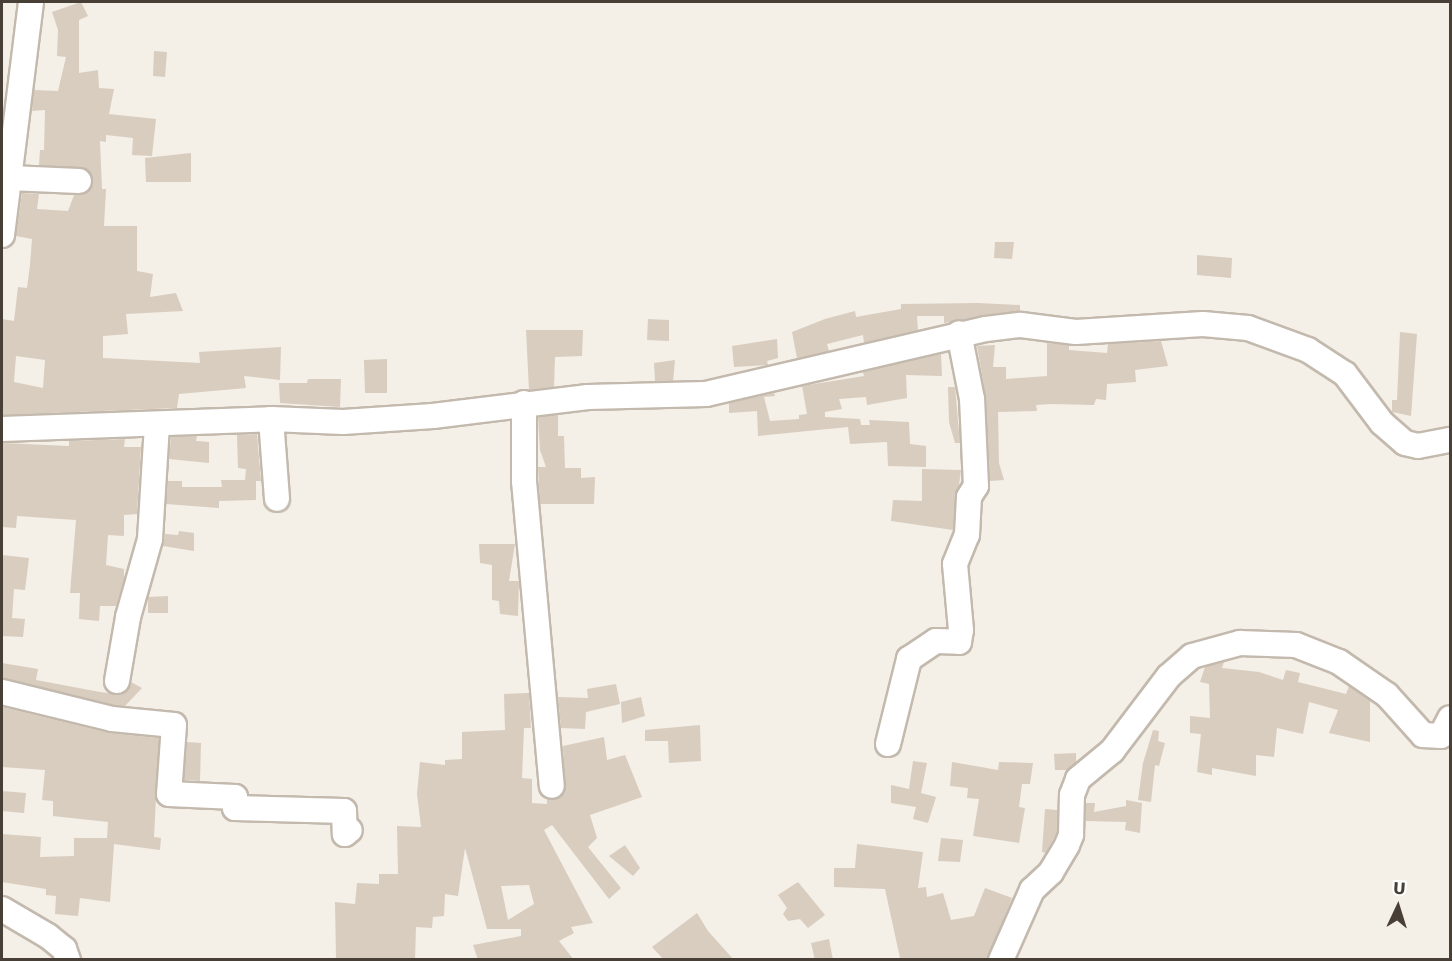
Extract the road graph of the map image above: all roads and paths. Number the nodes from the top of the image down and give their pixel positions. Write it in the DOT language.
graph roads {
  1 [pos="31,2"];
  2 [pos="9,178"];
  3 [pos="80,181"];
  4 [pos="2,235"];
  5 [pos="959,333"];
  6 [pos="524,403"];
  7 [pos="271,419"];
  8 [pos="157,425"];
  9 [pos="2,429"];
  10 [pos="1450,440"];
  11 [pos="277,499"];
  12 [pos="117,681"];
  13 [pos="2,692"];
  14 [pos="1450,718"];
  15 [pos="888,744"];
  16 [pos="552,786"];
  17 [pos="350,830"];
  18 [pos="2,909"];
  19 [pos="68,960"];
  20 [pos="1001,960"];
  1 -- 2 [label="street"];
  2 -- 3 [label="street"];
  2 -- 4 [label="street"];
  5 -- 6 [label="street"];
  5 -- 10 [label="street"];
  5 -- 15 [label="street"];
  6 -- 7 [label="street"];
  6 -- 16 [label="street"];
  7 -- 8 [label="street"];
  7 -- 11 [label="street"];
  8 -- 9 [label="street"];
  8 -- 12 [label="street"];
  13 -- 17 [label="street"];
  14 -- 20 [label="street"];
  18 -- 19 [label="street"];
}
